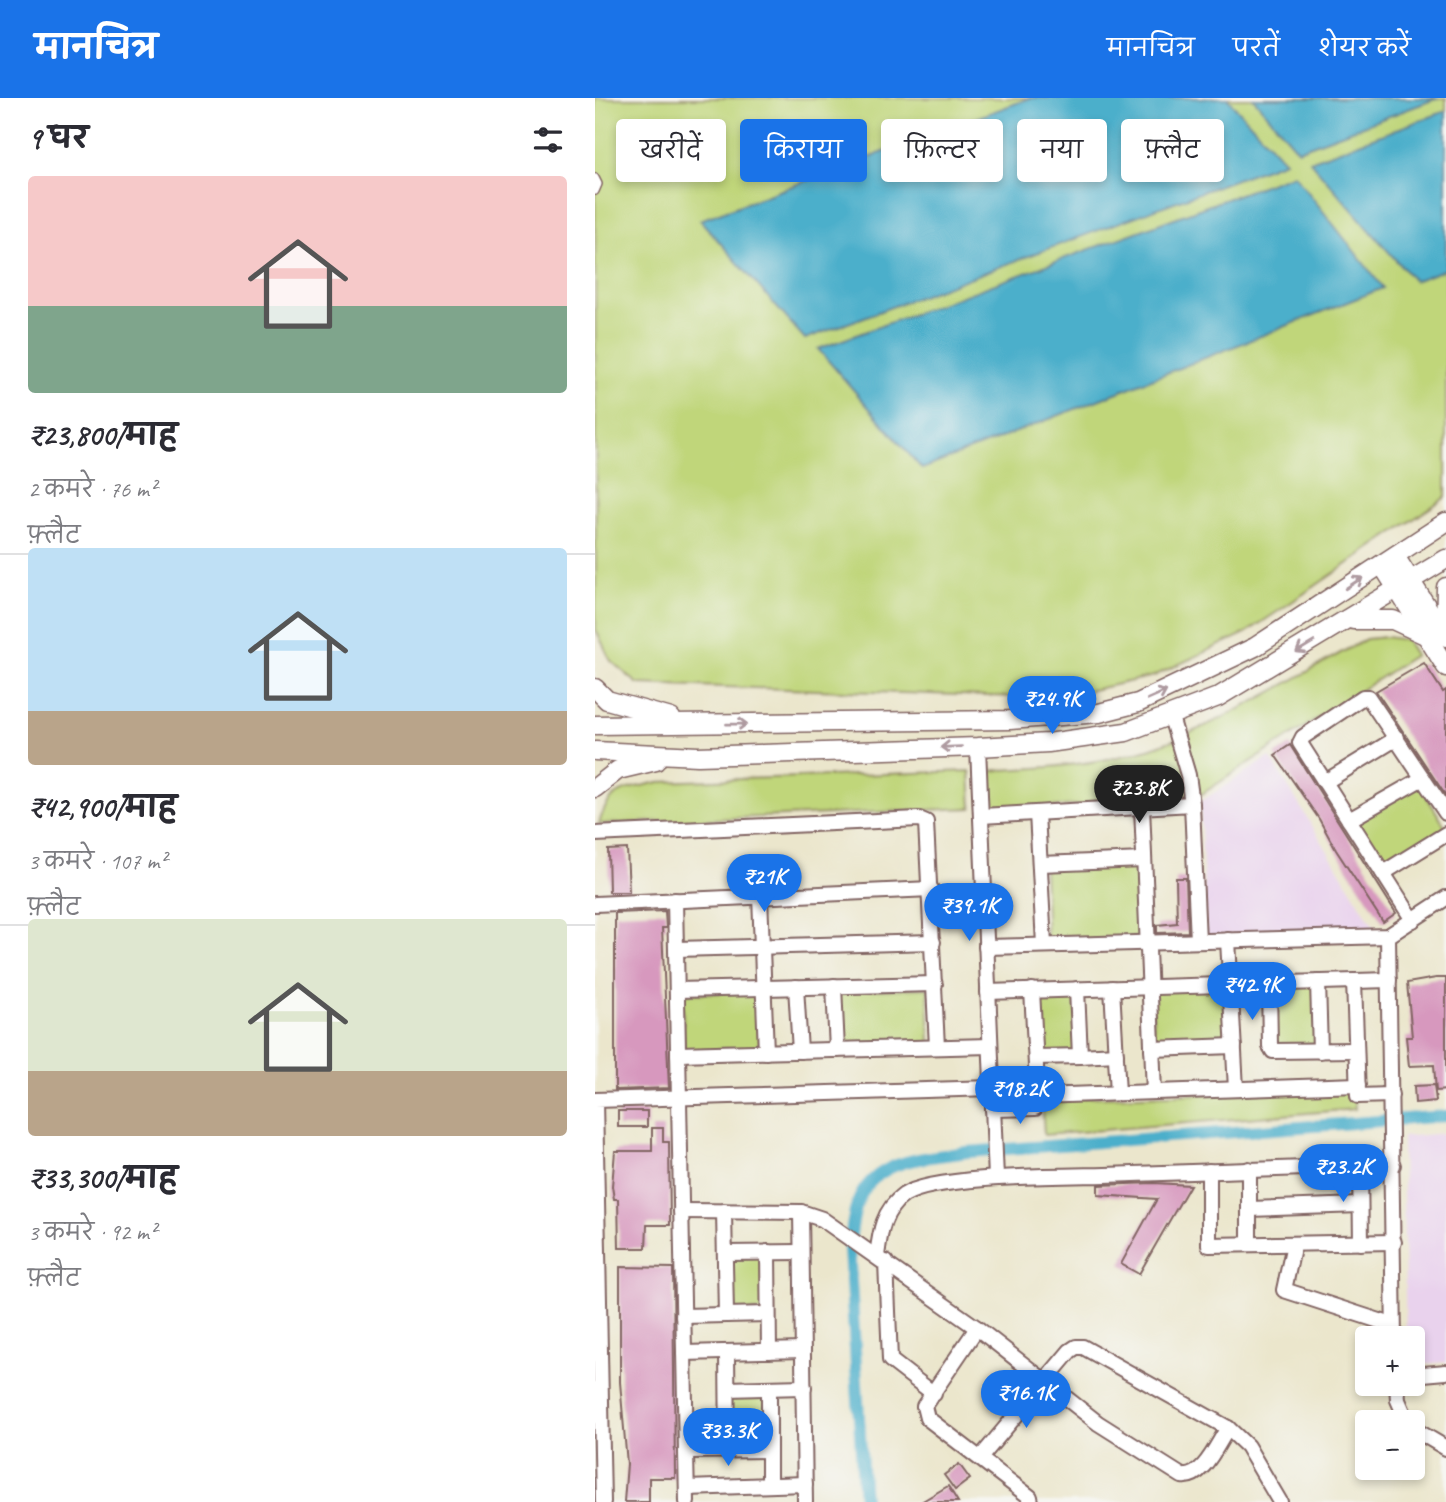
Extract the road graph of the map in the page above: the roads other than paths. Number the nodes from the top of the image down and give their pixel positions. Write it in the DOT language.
graph roads {
  1 [pos="595,178"];
  2 [pos="595,191"];
  3 [pos="1446,522"];
  4 [pos="1446,559"];
  5 [pos="1388,561"];
  6 [pos="1404,587"];
  7 [pos="1446,587"];
  8 [pos="1349,620"];
  9 [pos="1426,636"];
  10 [pos="1445,636"];
  11 [pos="1446,667"];
  12 [pos="595,688"];
  13 [pos="1171,717"];
  14 [pos="699,724"];
  15 [pos="595,725"];
  16 [pos="1397,738"];
  17 [pos="978,747"];
  18 [pos="595,751"];
  19 [pos="698,755"];
  20 [pos="1423,778"];
  21 [pos="1325,782"];
  22 [pos="595,788"];
  23 [pos="1192,804"];
  24 [pos="1142,807"];
  25 [pos="1037,813"];
  26 [pos="1446,814"];
  27 [pos="981,816"];
  28 [pos="1349,820"];
  29 [pos="595,834"];
  30 [pos="1446,834"];
  31 [pos="1144,860"];
  32 [pos="1040,864"];
  33 [pos="1383,873"];
  34 [pos="931,889"];
  35 [pos="760,896"];
  36 [pos="1446,898"];
  37 [pos="675,900"];
  38 [pos="595,904"];
  39 [pos="1413,920"];
  40 [pos="1388,936"];
  41 [pos="1228,940"];
  42 [pos="1198,941"];
  43 [pos="933,942"];
  44 [pos="1146,943"];
  45 [pos="1044,945"];
  46 [pos="762,947"];
  47 [pos="986,947"];
  48 [pos="676,949"];
  49 [pos="1389,980"];
  50 [pos="1354,981"];
  51 [pos="1318,982"];
  52 [pos="1269,983"];
  53 [pos="935,984"];
  54 [pos="1230,985"];
  55 [pos="834,986"];
  56 [pos="796,987"];
  57 [pos="1148,987"];
  58 [pos="763,988"];
  59 [pos="1112,988"];
  60 [pos="1077,989"];
  61 [pos="677,990"];
  62 [pos="1032,990"];
  63 [pos="988,992"];
  64 [pos="990,1046"];
  65 [pos="1234,1046"];
  66 [pos="937,1047"];
  67 [pos="1152,1049"];
  68 [pos="1356,1049"];
  69 [pos="837,1050"];
  70 [pos="800,1051"];
  71 [pos="1320,1051"];
  72 [pos="766,1052"];
  73 [pos="678,1054"];
  74 [pos="1116,1054"];
  75 [pos="1080,1056"];
  76 [pos="1035,1057"];
  77 [pos="1358,1085"];
  78 [pos="992,1088"];
  79 [pos="1236,1089"];
  80 [pos="1154,1092"];
  81 [pos="1118,1093"];
  82 [pos="1038,1096"];
  83 [pos="679,1098"];
  84 [pos="1391,1102"];
  85 [pos="993,1109"];
  86 [pos="1393,1165"];
  87 [pos="1360,1166"];
  88 [pos="1249,1169"];
  89 [pos="995,1171"];
  90 [pos="1209,1171"];
  91 [pos="1360,1205"];
  92 [pos="1249,1209"];
  93 [pos="724,1211"];
  94 [pos="681,1212"];
  95 [pos="801,1212"];
  96 [pos="1394,1242"];
  97 [pos="1361,1243"];
  98 [pos="1249,1244"];
  99 [pos="1294,1244"];
  100 [pos="768,1252"];
  101 [pos="801,1252"];
  102 [pos="725,1253"];
  103 [pos="877,1256"];
  104 [pos="768,1314"];
  105 [pos="726,1315"];
  106 [pos="683,1316"];
  107 [pos="1377,1326"];
  108 [pos="1393,1326"];
  109 [pos="977,1328"];
  110 [pos="803,1350"];
  111 [pos="769,1351"];
  112 [pos="727,1352"];
  113 [pos="684,1353"];
  114 [pos="597,1359"];
  115 [pos="1446,1372"];
  116 [pos="1425,1374"];
  117 [pos="1044,1381"];
  118 [pos="804,1387"];
  119 [pos="769,1388"];
  120 [pos="728,1389"];
  121 [pos="935,1394"];
  122 [pos="1228,1428"];
  123 [pos="1425,1436"];
  124 [pos="1446,1448"];
  125 [pos="769,1450"];
  126 [pos="686,1451"];
  127 [pos="728,1451"];
  128 [pos="981,1457"];
  129 [pos="805,1484"];
  130 [pos="769,1485"];
  131 [pos="727,1486"];
  132 [pos="687,1495"];
  133 [pos="603,1502"];
  134 [pos="727,1502"];
  135 [pos="806,1502"];
  136 [pos="1031,1502"];
  137 [pos="1280,1502"];
  1 -- 2 [label="lane"];
  3 -- 5 [label="street"];
  4 -- 6 [label="street"];
  5 -- 6 [label="street"];
  14 -- 5 [label="street, one-way"];
  6 -- 8 [label="street"];
  6 -- 9 [label="street"];
  6 -- 10 [label="street"];
  7 -- 10 [label="street"];
  8 -- 9 [label="street"];
  8 -- 13 [label="street, one-way"];
  9 -- 11 [label="street"];
  12 -- 14 [label="street"];
  13 -- 17 [label="street"];
  13 -- 23 [label="street"];
  14 -- 15 [label="street"];
  16 -- 20 [label="street"];
  16 -- 21 [label="street"];
  16 -- 21 [label="street"];
  17 -- 19 [label="street, one-way"];
  17 -- 27 [label="street"];
  18 -- 19 [label="street"];
  19 -- 22 [label="street"];
  20 -- 26 [label="street"];
  20 -- 28 [label="street"];
  21 -- 28 [label="street"];
  23 -- 24 [label="street"];
  23 -- 42 [label="street"];
  24 -- 25 [label="street"];
  24 -- 31 [label="street"];
  25 -- 27 [label="street"];
  25 -- 32 [label="street"];
  27 -- 47 [label="street"];
  28 -- 33 [label="street"];
  29 -- 34 [label="street"];
  30 -- 33 [label="street"];
  31 -- 32 [label="street"];
  31 -- 44 [label="street"];
  32 -- 45 [label="street"];
  33 -- 39 [label="street"];
  34 -- 35 [label="street"];
  34 -- 43 [label="street"];
  35 -- 37 [label="street"];
  35 -- 46 [label="street"];
  36 -- 39 [label="street"];
  37 -- 38 [label="street"];
  37 -- 48 [label="street"];
  39 -- 40 [label="street"];
  40 -- 41 [label="street"];
  40 -- 49 [label="street"];
  41 -- 42 [label="street"];
  41 -- 54 [label="street"];
  42 -- 44 [label="street"];
  43 -- 46 [label="street"];
  43 -- 53 [label="street"];
  44 -- 45 [label="street"];
  44 -- 57 [label="street"];
  45 -- 47 [label="street"];
  46 -- 48 [label="street"];
  46 -- 58 [label="street"];
  47 -- 63 [label="street"];
  48 -- 61 [label="street"];
  49 -- 50 [label="street"];
  49 -- 84 [label="street"];
  50 -- 51 [label="street"];
  50 -- 68 [label="street"];
  51 -- 52 [label="street"];
  51 -- 71 [label="street"];
  52 -- 54 [label="street"];
  52 -- 71 [label="street"];
  53 -- 55 [label="street"];
  53 -- 66 [label="street"];
  54 -- 57 [label="street"];
  54 -- 65 [label="street"];
  55 -- 56 [label="street"];
  55 -- 69 [label="street"];
  56 -- 58 [label="street"];
  56 -- 70 [label="street"];
  57 -- 59 [label="street"];
  57 -- 67 [label="street"];
  58 -- 61 [label="street"];
  58 -- 72 [label="street"];
  59 -- 60 [label="street"];
  59 -- 74 [label="street"];
  60 -- 62 [label="street"];
  60 -- 75 [label="street"];
  61 -- 73 [label="street"];
  62 -- 63 [label="street"];
  62 -- 76 [label="street"];
  63 -- 64 [label="street"];
  64 -- 66 [label="street"];
  64 -- 78 [label="street"];
  65 -- 67 [label="street"];
  65 -- 79 [label="street"];
  66 -- 69 [label="street"];
  67 -- 80 [label="street"];
  68 -- 71 [label="street"];
  68 -- 77 [label="street"];
  69 -- 70 [label="street"];
  70 -- 72 [label="street"];
  72 -- 73 [label="street"];
  73 -- 83 [label="street"];
  74 -- 75 [label="street"];
  74 -- 81 [label="street"];
  75 -- 76 [label="street"];
  76 -- 82 [label="street"];
  77 -- 79 [label="street"];
  77 -- 84 [label="street"];
  78 -- 83 [label="street"];
  78 -- 85 [label="street"];
  79 -- 80 [label="street"];
  80 -- 81 [label="street"];
  81 -- 82 [label="street"];
  82 -- 85 [label="street"];
  83 -- 94 [label="street"];
  83 -- 114 [label="street"];
  84 -- 86 [label="street"];
  85 -- 89 [label="street"];
  86 -- 87 [label="street"];
  86 -- 96 [label="street"];
  87 -- 88 [label="street"];
  87 -- 91 [label="street"];
  88 -- 90 [label="street"];
  88 -- 92 [label="street"];
  89 -- 90 [label="street"];
  89 -- 103 [label="street"];
  90 -- 98 [label="street"];
  91 -- 92 [label="street"];
  91 -- 97 [label="street"];
  92 -- 98 [label="street"];
  93 -- 94 [label="street"];
  93 -- 95 [label="street"];
  93 -- 102 [label="street"];
  94 -- 106 [label="street"];
  95 -- 101 [label="street"];
  95 -- 103 [label="street"];
  96 -- 97 [label="street"];
  96 -- 108 [label="street"];
  97 -- 99 [label="street"];
  98 -- 99 [label="street"];
  99 -- 107 [label="street"];
  100 -- 101 [label="street"];
  100 -- 102 [label="street"];
  100 -- 104 [label="street"];
  101 -- 110 [label="street"];
  102 -- 105 [label="street"];
  103 -- 109 [label="street"];
  103 -- 121 [label="street"];
  104 -- 105 [label="street"];
  104 -- 111 [label="street"];
  105 -- 106 [label="street"];
  106 -- 113 [label="street"];
  109 -- 117 [label="street"];
  109 -- 121 [label="street"];
  110 -- 111 [label="street"];
  110 -- 118 [label="street"];
  111 -- 112 [label="street"];
  112 -- 113 [label="street"];
  112 -- 120 [label="street"];
  113 -- 126 [label="street"];
  114 -- 133 [label="street"];
  115 -- 116 [label="street"];
  117 -- 122 [label="street"];
  117 -- 122 [label="street"];
  117 -- 128 [label="street"];
  118 -- 119 [label="street"];
  118 -- 129 [label="street"];
  119 -- 120 [label="street"];
  119 -- 125 [label="street"];
  120 -- 127 [label="street"];
  121 -- 128 [label="street"];
  122 -- 137 [label="street"];
  123 -- 124 [label="street"];
  125 -- 127 [label="street"];
  125 -- 130 [label="street"];
  126 -- 127 [label="street"];
  126 -- 132 [label="street"];
  128 -- 136 [label="street"];
  129 -- 130 [label="street"];
  129 -- 135 [label="street"];
  130 -- 131 [label="street"];
  131 -- 132 [label="street"];
  131 -- 134 [label="street"];
}
